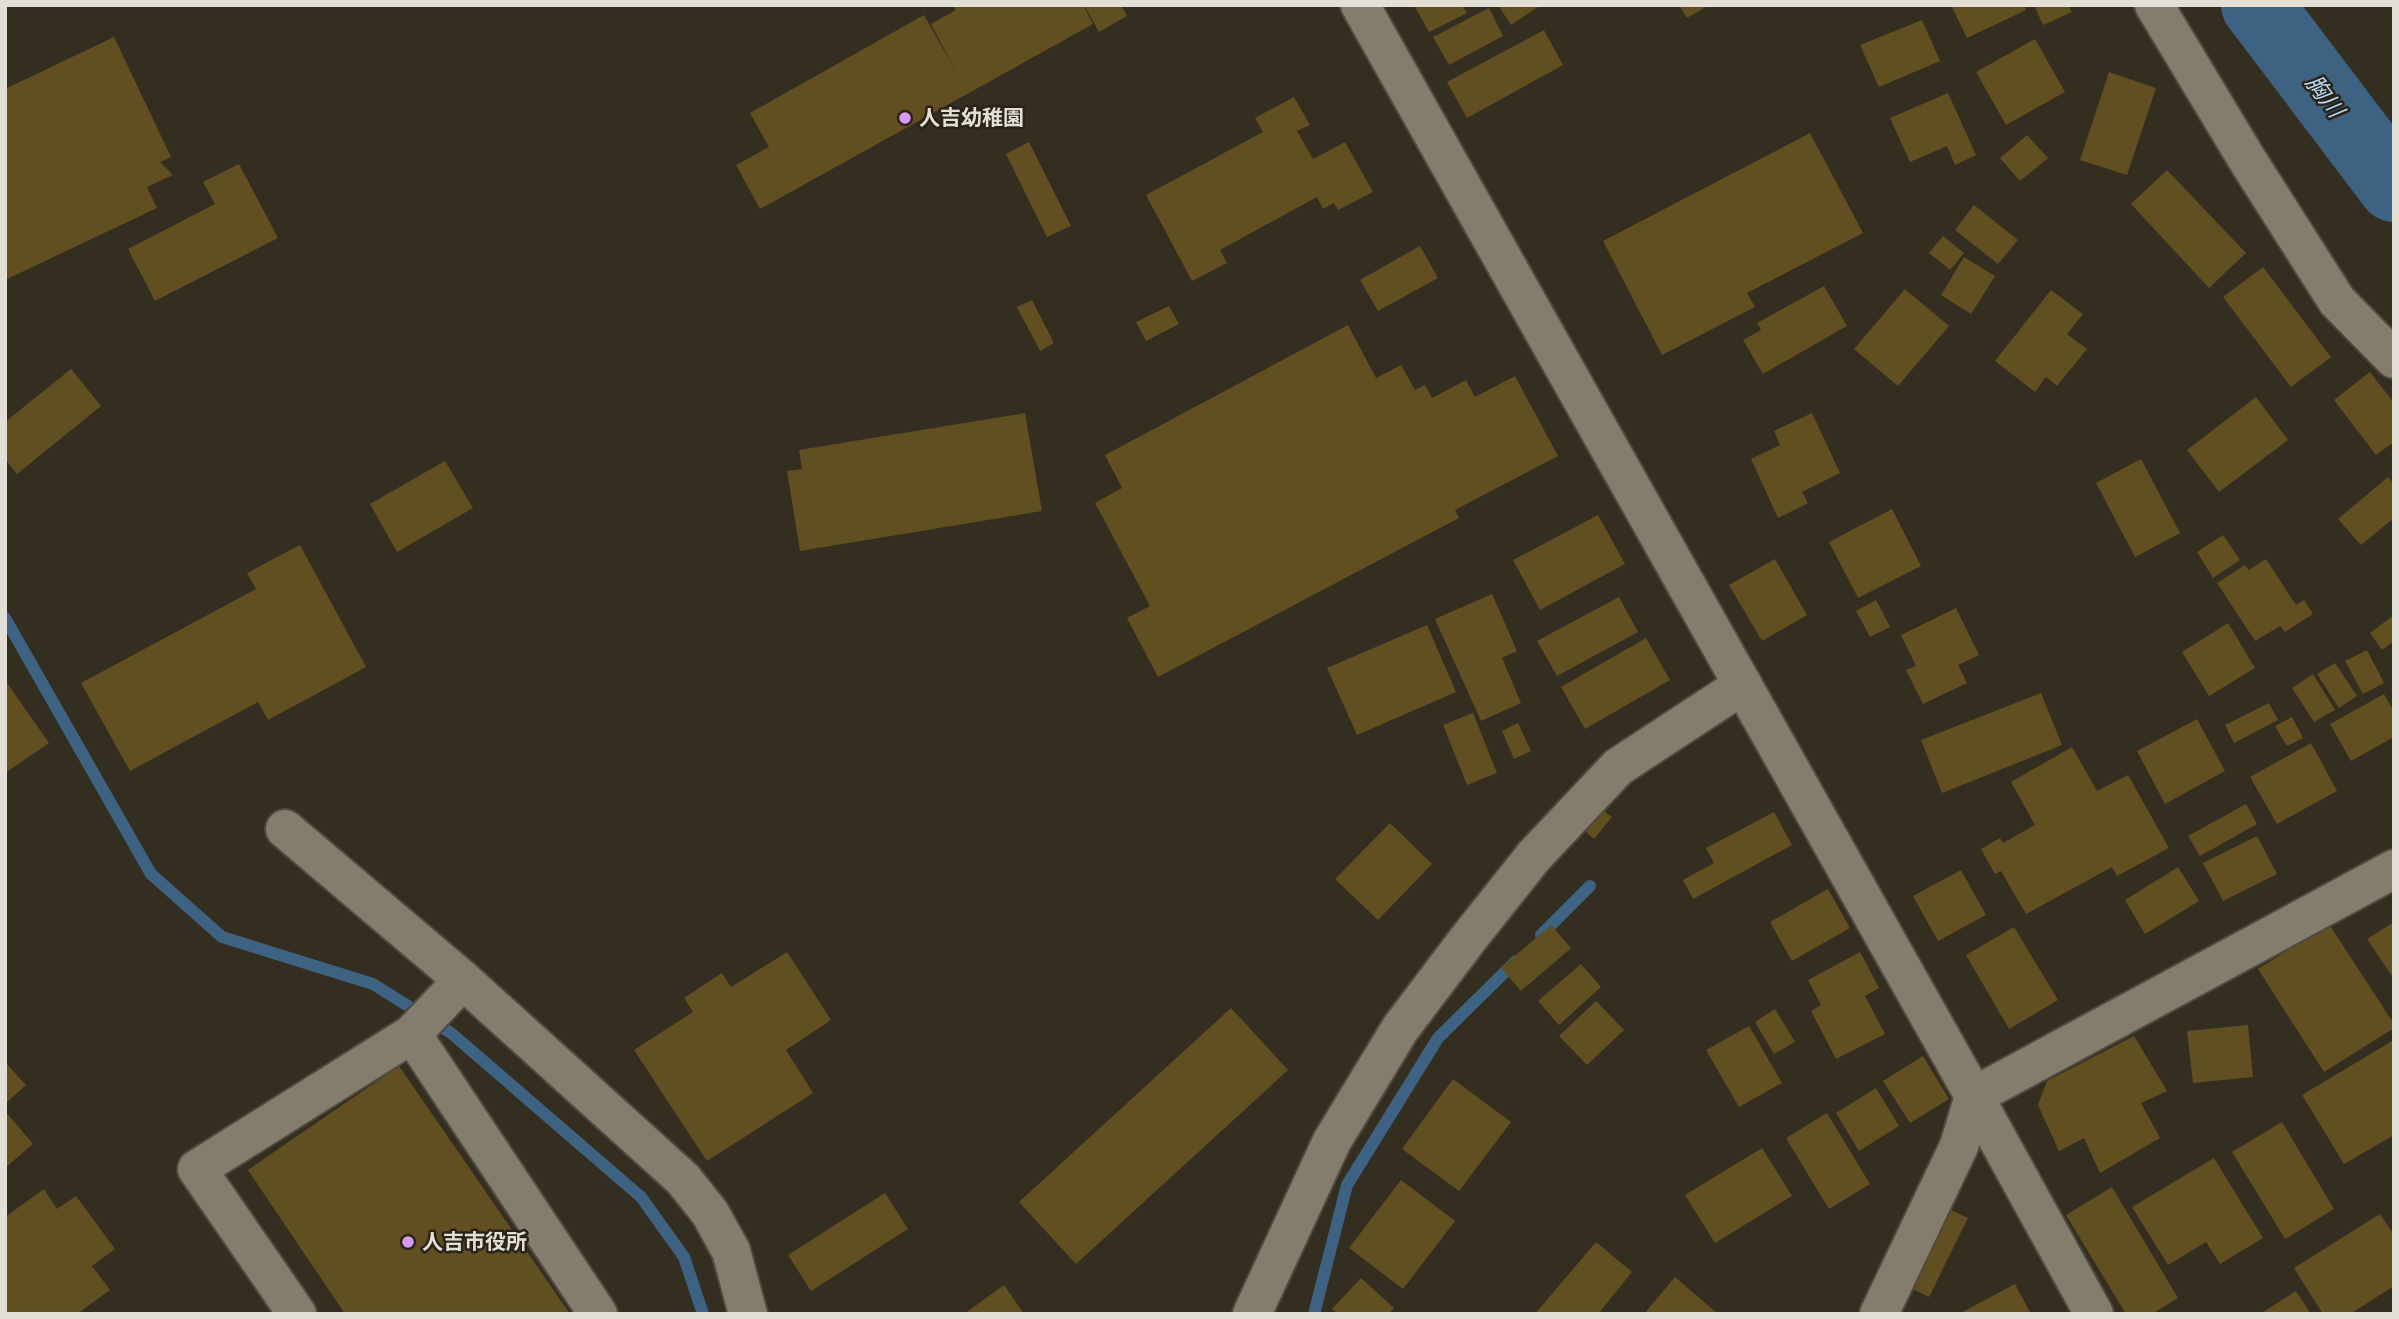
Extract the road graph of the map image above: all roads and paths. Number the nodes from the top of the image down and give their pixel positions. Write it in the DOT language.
graph roads {
  1 [pos="1360,5"];
  2 [pos="2154,5"];
  3 [pos="2394,359"];
  4 [pos="1743,685"];
  5 [pos="285,829"];
  6 [pos="2394,869"];
  7 [pos="463,980"];
  8 [pos="412,1034"];
  9 [pos="1974,1096"];
  10 [pos="297,1314"];
  11 [pos="598,1314"];
  12 [pos="748,1314"];
  13 [pos="1252,1314"];
  14 [pos="1879,1314"];
  15 [pos="2094,1314"];
  1 -- 4 [label="street"];
  2 -- 3 [label="street"];
  4 -- 9 [label="street"];
  4 -- 13 [label="street"];
  5 -- 7 [label="street"];
  6 -- 9 [label="street"];
  7 -- 8 [label="street"];
  7 -- 12 [label="street"];
  8 -- 10 [label="street"];
  8 -- 11 [label="street"];
  9 -- 14 [label="street"];
  9 -- 15 [label="street"];
}
